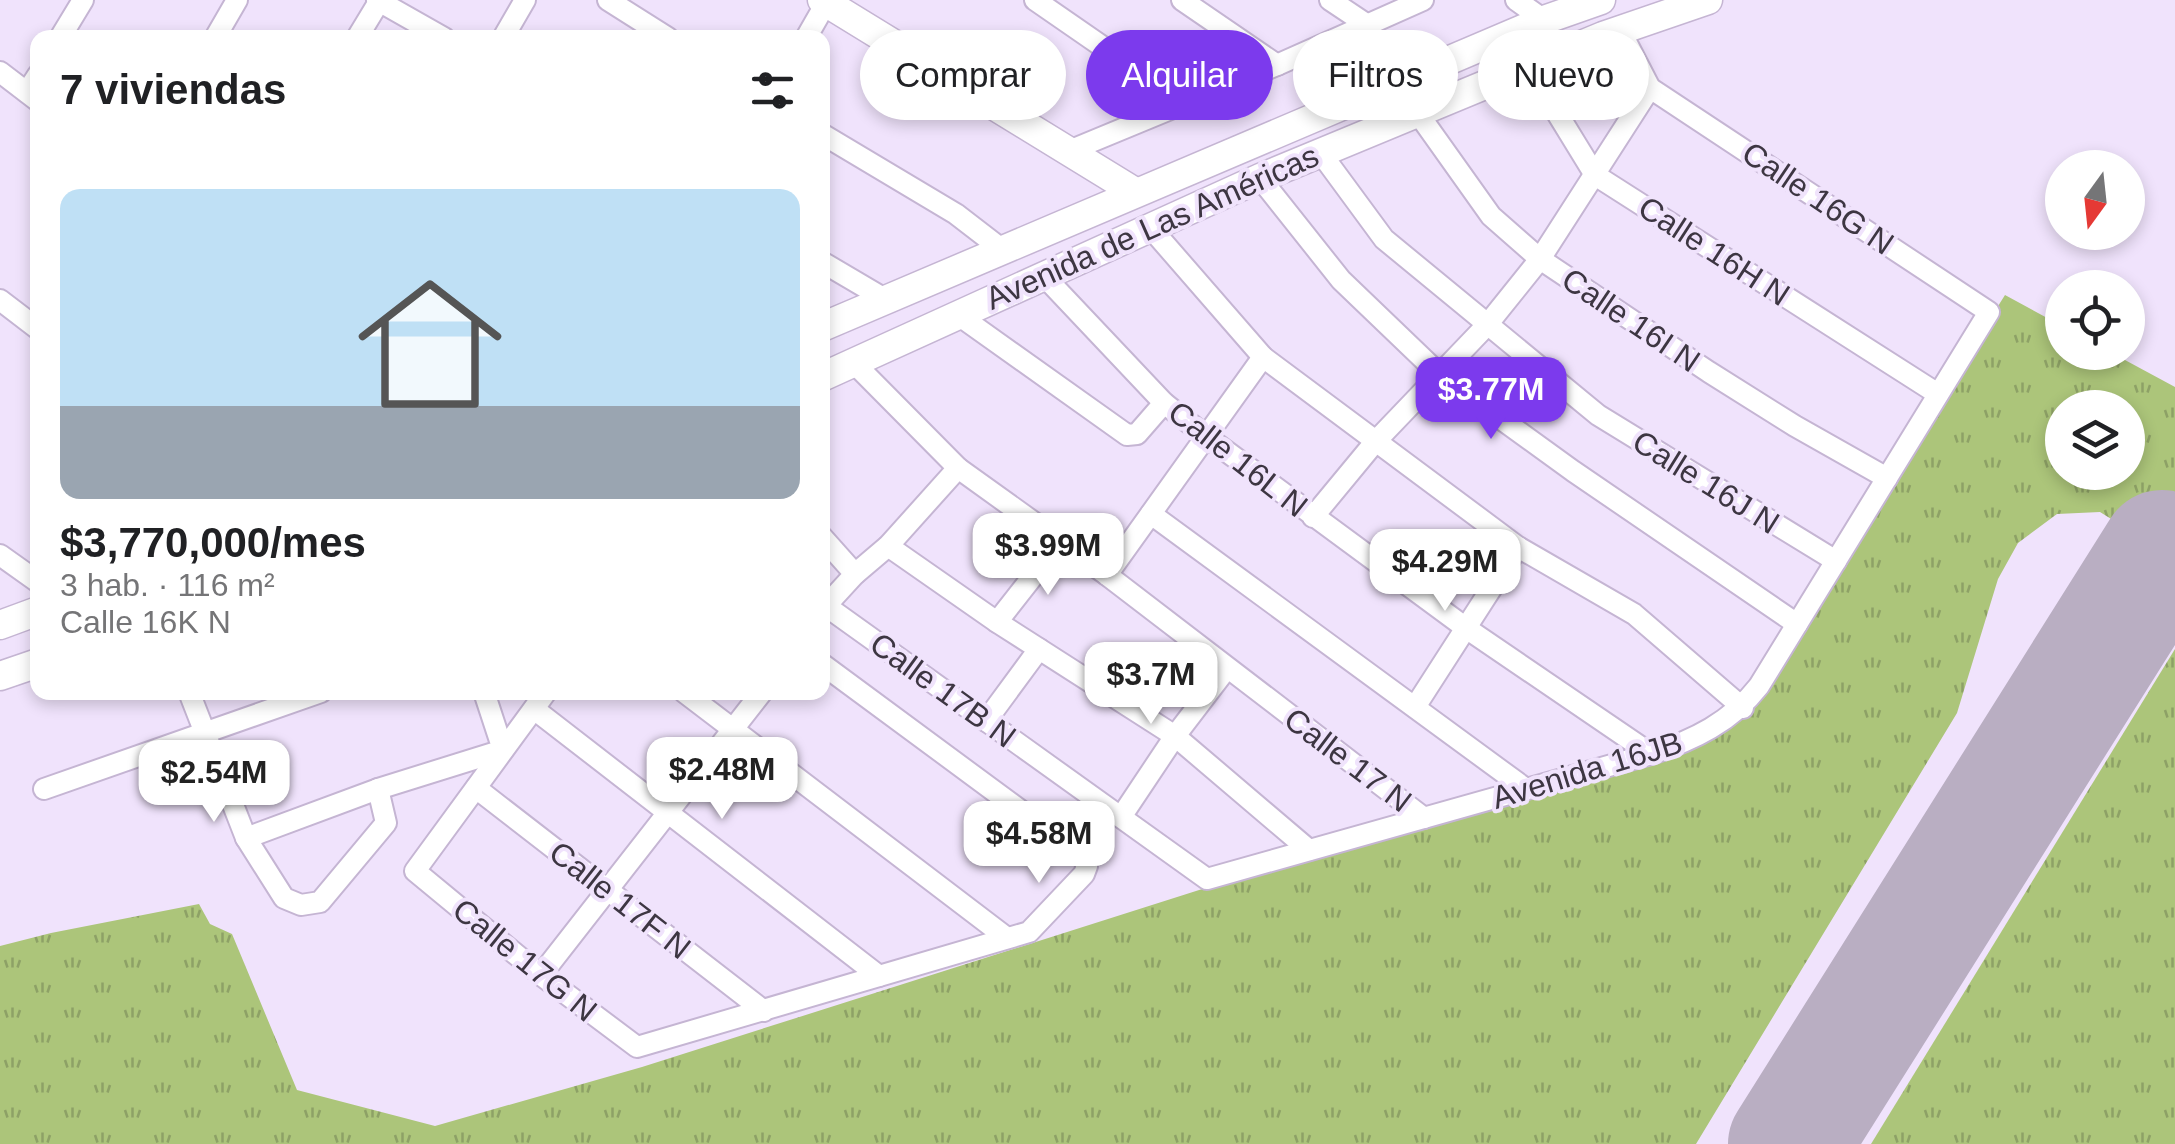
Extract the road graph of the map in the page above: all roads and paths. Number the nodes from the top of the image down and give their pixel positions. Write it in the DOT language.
graph roads {
  1 [pos="83,0"];
  2 [pos="237,0"];
  3 [pos="379,0"];
  4 [pos="525,0"];
  5 [pos="608,0"];
  6 [pos="1035,0"];
  7 [pos="1182,0"];
  8 [pos="1330,0"];
  9 [pos="1422,0"];
  10 [pos="1516,0"];
  11 [pos="1708,0"];
  12 [pos="824,1"];
  13 [pos="1593,2"];
  14 [pos="857,9"];
  15 [pos="1544,20"];
  16 [pos="1368,26"];
  17 [pos="65,30"];
  18 [pos="220,30"];
  19 [pos="361,30"];
  20 [pos="430,30"];
  21 [pos="508,30"];
  22 [pos="655,30"];
  23 [pos="810,30"];
  24 [pos="1555,30"];
  25 [pos="1602,30"];
  26 [pos="1621,30"];
  27 [pos="1086,35"];
  28 [pos="1277,65"];
  29 [pos="1273,67"];
  30 [pos="0,72"];
  31 [pos="30,87"];
  32 [pos="1650,88"];
  33 [pos="1143,120"];
  34 [pos="1398,120"];
  35 [pos="1423,120"];
  36 [pos="1561,120"];
  37 [pos="830,139"];
  38 [pos="1068,151"];
  39 [pos="1320,152"];
  40 [pos="1595,175"];
  41 [pos="1260,178"];
  42 [pos="1135,192"];
  43 [pos="1149,226"];
  44 [pos="1004,251"];
  45 [pos="1540,260"];
  46 [pos="830,267"];
  47 [pos="1044,275"];
  48 [pos="885,299"];
  49 [pos="0,300"];
  50 [pos="1989,312"];
  51 [pos="957,314"];
  52 [pos="30,323"];
  53 [pos="830,323"];
  54 [pos="1487,325"];
  55 [pos="1263,357"];
  56 [pos="853,362"];
  57 [pos="830,373"];
  58 [pos="1439,374"];
  59 [pos="1938,394"];
  60 [pos="1164,403"];
  61 [pos="1207,437"];
  62 [pos="1374,442"];
  63 [pos="958,468"];
  64 [pos="1888,478"];
  65 [pos="1151,514"];
  66 [pos="1313,517"];
  67 [pos="1059,542"];
  68 [pos="830,546"];
  69 [pos="888,546"];
  70 [pos="1518,547"];
  71 [pos="0,555"];
  72 [pos="1836,561"];
  73 [pos="855,574"];
  74 [pos="1106,575"];
  75 [pos="30,576"];
  76 [pos="830,601"];
  77 [pos="830,612"];
  78 [pos="30,615"];
  79 [pos="997,622"];
  80 [pos="1798,624"];
  81 [pos="0,625"];
  82 [pos="1466,628"];
  83 [pos="1039,649"];
  84 [pos="30,666"];
  85 [pos="1226,668"];
  86 [pos="830,670"];
  87 [pos="0,676"];
  88 [pos="193,700"];
  89 [pos="297,700"];
  90 [pos="487,700"];
  91 [pos="694,700"];
  92 [pos="756,700"];
  93 [pos="540,701"];
  94 [pos="1415,708"];
  95 [pos="1743,708"];
  96 [pos="986,720"];
  97 [pos="206,732"];
  98 [pos="733,732"];
  99 [pos="1175,736"];
  100 [pos="503,750"];
  101 [pos="1651,754"];
  102 [pos="476,788"];
  103 [pos="44,789"];
  104 [pos="378,789"];
  105 [pos="1526,789"];
  106 [pos="668,812"];
  107 [pos="1120,817"];
  108 [pos="1424,818"];
  109 [pos="246,838"];
  110 [pos="1309,850"];
  111 [pos="1206,879"];
  112 [pos="608,890"];
  113 [pos="1007,938"];
  114 [pos="541,975"];
  115 [pos="879,976"];
  116 [pos="764,1011"];
  1 -- 17 [label="street"];
  2 -- 18 [label="street"];
  3 -- 19 [label="street"];
  3 -- 20 [label="street"];
  4 -- 21 [label="street"];
  5 -- 22 [label="street"];
  6 -- 27 [label="street"];
  7 -- 28 [label="street"];
  8 -- 16 [label="street"];
  9 -- 16 [label="street"];
  10 -- 15 [label="street"];
  11 -- 26 [label="main road, Avenida de Las Américas"];
  12 -- 14 [label="main road"];
  12 -- 23 [label="street"];
  13 -- 15 [label="main road, Avenida de Las Américas"];
  13 -- 25 [label="main road"];
  14 -- 38 [label="main road"];
  15 -- 24 [label="main road"];
  15 -- 42 [label="main road, Avenida de Las Américas"];
  16 -- 28 [label="street"];
  28 -- 29 [label="street"];
  30 -- 31 [label="street"];
  32 -- 40 [label="street"];
  32 -- 50 [label="street, Calle 16G N"];
  33 -- 38 [label="street"];
  34 -- 39 [label="main road, Avenida de Las Américas"];
  35 -- 45 [label="street, Calle 16I N"];
  36 -- 40 [label="street, Calle 16H N"];
  37 -- 44 [label="street"];
  38 -- 42 [label="main road"];
  39 -- 41 [label="main road, Avenida de Las Américas"];
  39 -- 54 [label="street, Calle 16J N"];
  40 -- 45 [label="street"];
  40 -- 59 [label="street, Calle 16H N"];
  41 -- 43 [label="main road, Avenida de Las Américas"];
  41 -- 58 [label="street"];
  42 -- 44 [label="main road, Avenida de Las Américas"];
  43 -- 47 [label="main road, Avenida de Las Américas"];
  43 -- 55 [label="street"];
  44 -- 48 [label="main road, Avenida de Las Américas"];
  45 -- 54 [label="street"];
  45 -- 64 [label="street, Calle 16I N"];
  46 -- 48 [label="street"];
  47 -- 51 [label="main road, Avenida de Las Américas"];
  47 -- 60 [label="street, Calle 16L N"];
  48 -- 53 [label="main road, Avenida de Las Américas"];
  49 -- 52 [label="street"];
  50 -- 59 [label="street, Avenida 16JB"];
  51 -- 56 [label="main road, Avenida de Las Américas"];
  51 -- 60 [label="street"];
  54 -- 58 [label="street"];
  54 -- 72 [label="street, Calle 16J N"];
  55 -- 61 [label="street"];
  55 -- 62 [label="street"];
  56 -- 57 [label="main road, Avenida de Las Américas"];
  56 -- 63 [label="street, Calle 17 N"];
  58 -- 62 [label="street"];
  58 -- 80 [label="street"];
  59 -- 64 [label="street, Avenida 16JB"];
  60 -- 61 [label="street, Calle 16L N"];
  61 -- 65 [label="street"];
  61 -- 66 [label="street, Calle 16L N"];
  62 -- 66 [label="street"];
  62 -- 70 [label="street"];
  63 -- 67 [label="street, Calle 17 N"];
  63 -- 69 [label="street"];
  64 -- 72 [label="street, Avenida 16JB"];
  65 -- 74 [label="street"];
  65 -- 94 [label="street"];
  66 -- 82 [label="street, Calle 16L N"];
  67 -- 74 [label="street, Calle 17 N"];
  67 -- 79 [label="street"];
  68 -- 73 [label="street"];
  69 -- 73 [label="street"];
  69 -- 79 [label="street"];
  70 -- 82 [label="street"];
  70 -- 95 [label="street"];
  71 -- 75 [label="street"];
  72 -- 80 [label="street, Avenida 16JB"];
  73 -- 76 [label="street"];
  74 -- 85 [label="street, Calle 17 N"];
  77 -- 96 [label="street, Calle 17B N"];
  78 -- 81 [label="main road"];
  79 -- 83 [label="street"];
  80 -- 95 [label="street, Avenida 16JB"];
  82 -- 94 [label="street"];
  82 -- 101 [label="street, Calle 16L N"];
  83 -- 96 [label="street"];
  83 -- 99 [label="street"];
  84 -- 87 [label="main road"];
  85 -- 99 [label="street"];
  85 -- 108 [label="street, Calle 17 N"];
  86 -- 113 [label="street"];
  88 -- 97 [label="street"];
  89 -- 97 [label="street"];
  90 -- 100 [label="street"];
  91 -- 98 [label="street"];
  92 -- 98 [label="street"];
  93 -- 100 [label="street"];
  93 -- 106 [label="street"];
  94 -- 105 [label="street"];
  95 -- 101 [label="street, Avenida 16JB"];
  96 -- 107 [label="street, Calle 17B N"];
  97 -- 103 [label="street"];
  97 -- 109 [label="street"];
  98 -- 106 [label="street"];
  98 -- 113 [label="street"];
  99 -- 107 [label="street"];
  99 -- 110 [label="street"];
  100 -- 102 [label="street"];
  100 -- 104 [label="street"];
  101 -- 105 [label="street, Avenida 16JB"];
  102 -- 112 [label="street, Calle 17F N"];
  102 -- 114 [label="street, Calle 17G N"];
  104 -- 109 [label="street"];
  104 -- 109 [label="street"];
  105 -- 108 [label="street, Avenida 16JB"];
  106 -- 112 [label="street"];
  106 -- 115 [label="street"];
  107 -- 111 [label="street, Calle 17B N"];
  108 -- 110 [label="street, Avenida 16JB"];
  110 -- 111 [label="street, Avenida 16JB"];
  112 -- 114 [label="street"];
  112 -- 116 [label="street, Calle 17F N"];
  113 -- 115 [label="street"];
  114 -- 116 [label="street, Calle 17G N"];
  115 -- 116 [label="street"];
}
